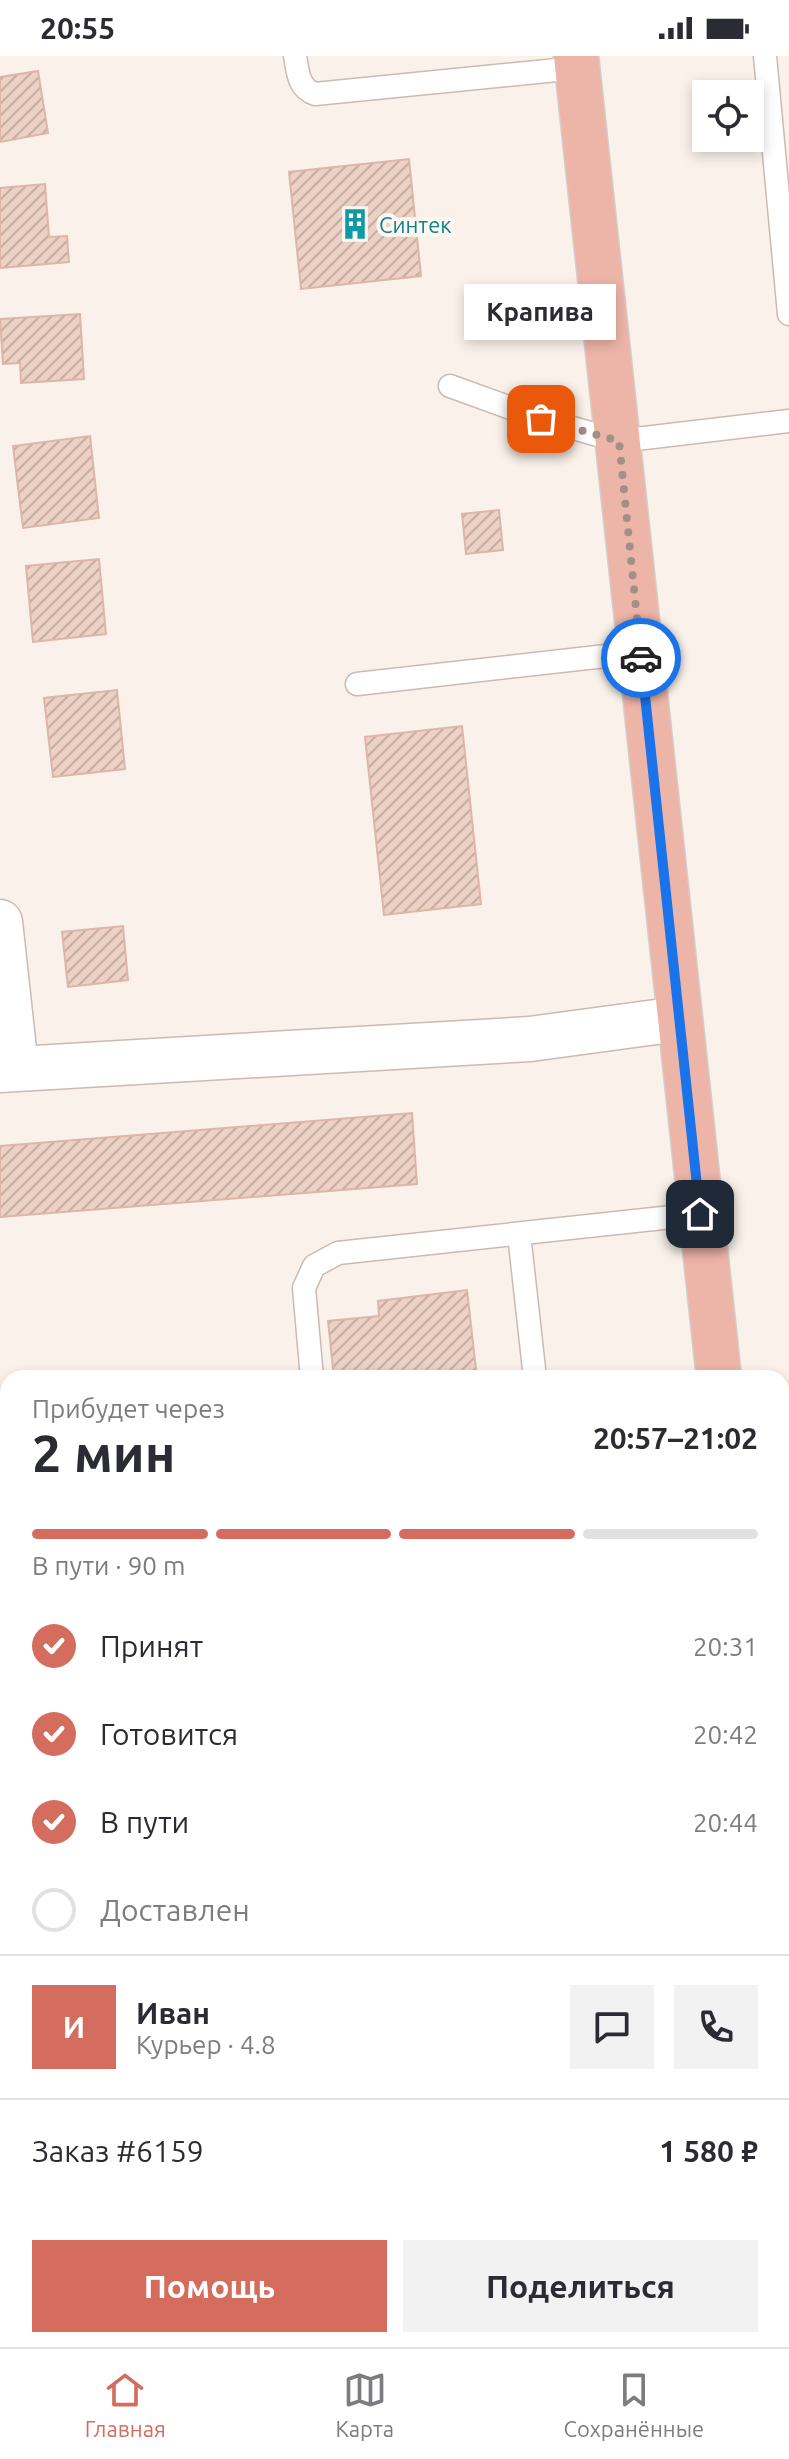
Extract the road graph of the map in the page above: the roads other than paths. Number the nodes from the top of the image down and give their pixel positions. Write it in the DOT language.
graph roads {
  1 [pos="295,56"];
  2 [pos="765,56"];
  3 [pos="577,62"];
  4 [pos="789,314"];
  5 [pos="450,386"];
  6 [pos="789,421"];
  7 [pos="619,441"];
  8 [pos="641,652"];
  9 [pos="357,684"];
  10 [pos="0,922"];
  11 [pos="678,1019"];
  12 [pos="8,1069"];
  13 [pos="700,1214"];
  14 [pos="519,1234"];
  15 [pos="311,1370"];
  16 [pos="534,1370"];
  17 [pos="718,1370"];
  1 -- 3 [label="lane"];
  2 -- 4 [label="lane"];
  3 -- 7 [label="highway"];
  5 -- 7 [label="lane"];
  6 -- 7 [label="lane"];
  7 -- 8 [label="highway"];
  8 -- 9 [label="lane"];
  8 -- 11 [label="highway"];
  10 -- 12 [label="street"];
  11 -- 12 [label="street"];
  11 -- 13 [label="highway"];
  13 -- 14 [label="lane"];
  13 -- 17 [label="highway"];
  14 -- 15 [label="lane"];
  14 -- 16 [label="lane"];
}
